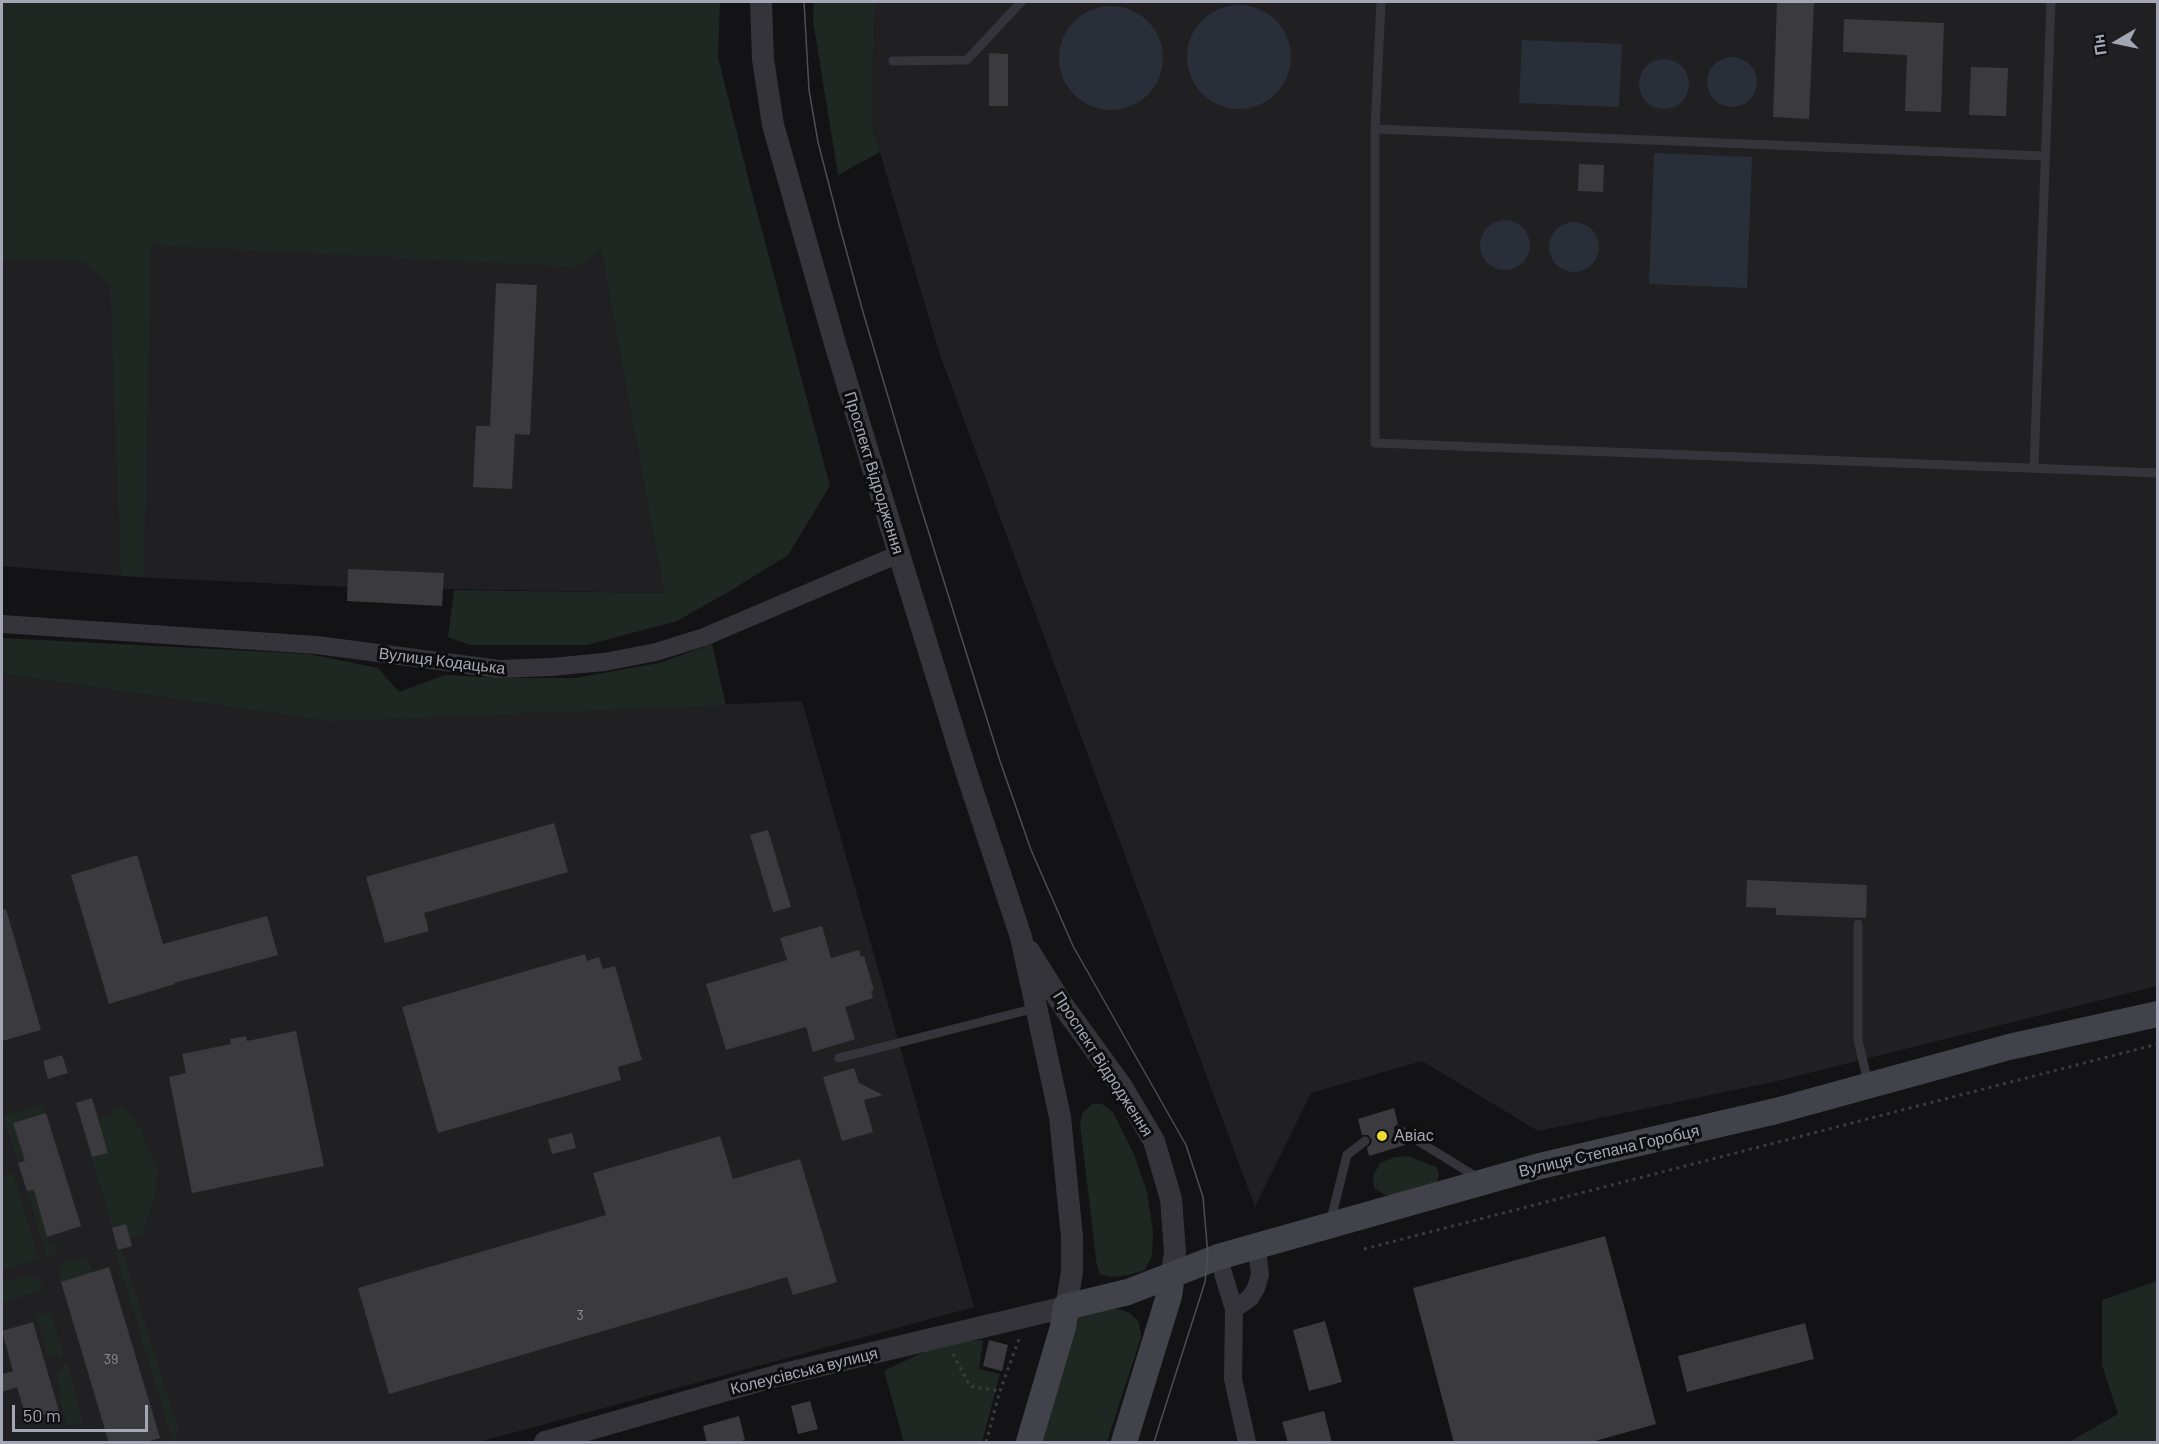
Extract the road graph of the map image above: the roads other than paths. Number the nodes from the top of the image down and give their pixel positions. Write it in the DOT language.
graph roads {
  1 [pos="762,2"];
  2 [pos="1021,2"];
  3 [pos="1381,2"];
  4 [pos="2051,2"];
  5 [pos="893,61"];
  6 [pos="1375,129"];
  7 [pos="2045,156"];
  8 [pos="2034,467"];
  9 [pos="2157,473"];
  10 [pos="899,554"];
  11 [pos="2,624"];
  12 [pos="1858,924"];
  13 [pos="1021,937"];
  14 [pos="1036,1008"];
  15 [pos="2157,1014"];
  16 [pos="839,1058"];
  17 [pos="1868,1086"];
  18 [pos="1400,1130"];
  19 [pos="1365,1141"];
  20 [pos="1484,1182"];
  21 [pos="1329,1226"];
  22 [pos="1252,1247"];
  23 [pos="1218,1257"];
  24 [pos="1172,1275"];
  25 [pos="1066,1307"];
  26 [pos="1234,1309"];
  27 [pos="560,1440"];
  28 [pos="1029,1443"];
  29 [pos="1124,1443"];
  30 [pos="1247,1443"];
  1 -- 10 [label="street, Проспект Відродження"];
  2 -- 5 [label="lane"];
  3 -- 6 [label="lane"];
  4 -- 7 [label="lane"];
  6 -- 7 [label="lane"];
  6 -- 8 [label="lane"];
  7 -- 8 [label="lane"];
  8 -- 9 [label="lane"];
  10 -- 11 [label="street, Вулиця Кодацька"];
  10 -- 13 [label="street, Проспект Відродження"];
  12 -- 17 [label="lane"];
  13 -- 14 [label="street, Проспект Відродження"];
  13 -- 24 [label="street, Проспект Відродження"];
  14 -- 16 [label="lane"];
  14 -- 25 [label="street, Проспект Відродження"];
  15 -- 17 [label="main road, Вулиця Степана Горобця"];
  17 -- 20 [label="main road, Вулиця Степана Горобця"];
  18 -- 20 [label="lane"];
  19 -- 21 [label="lane"];
  20 -- 21 [label="main road, Вулиця Степана Горобця"];
  21 -- 22 [label="main road, Вулиця Степана Горобця"];
  22 -- 23 [label="main road, Вулиця Степана Горобця"];
  22 -- 26 [label="street"];
  23 -- 24 [label="main road, Вулиця Степана Горобця"];
  23 -- 26 [label="street"];
  24 -- 25 [label="main road, Вулиця Степана Горобця"];
  24 -- 29 [label="main road, Проспект Відродження"];
  25 -- 27 [label="street, Колеусівська вулиця"];
  25 -- 28 [label="main road, Проспект Відродження"];
  26 -- 30 [label="street"];
}
